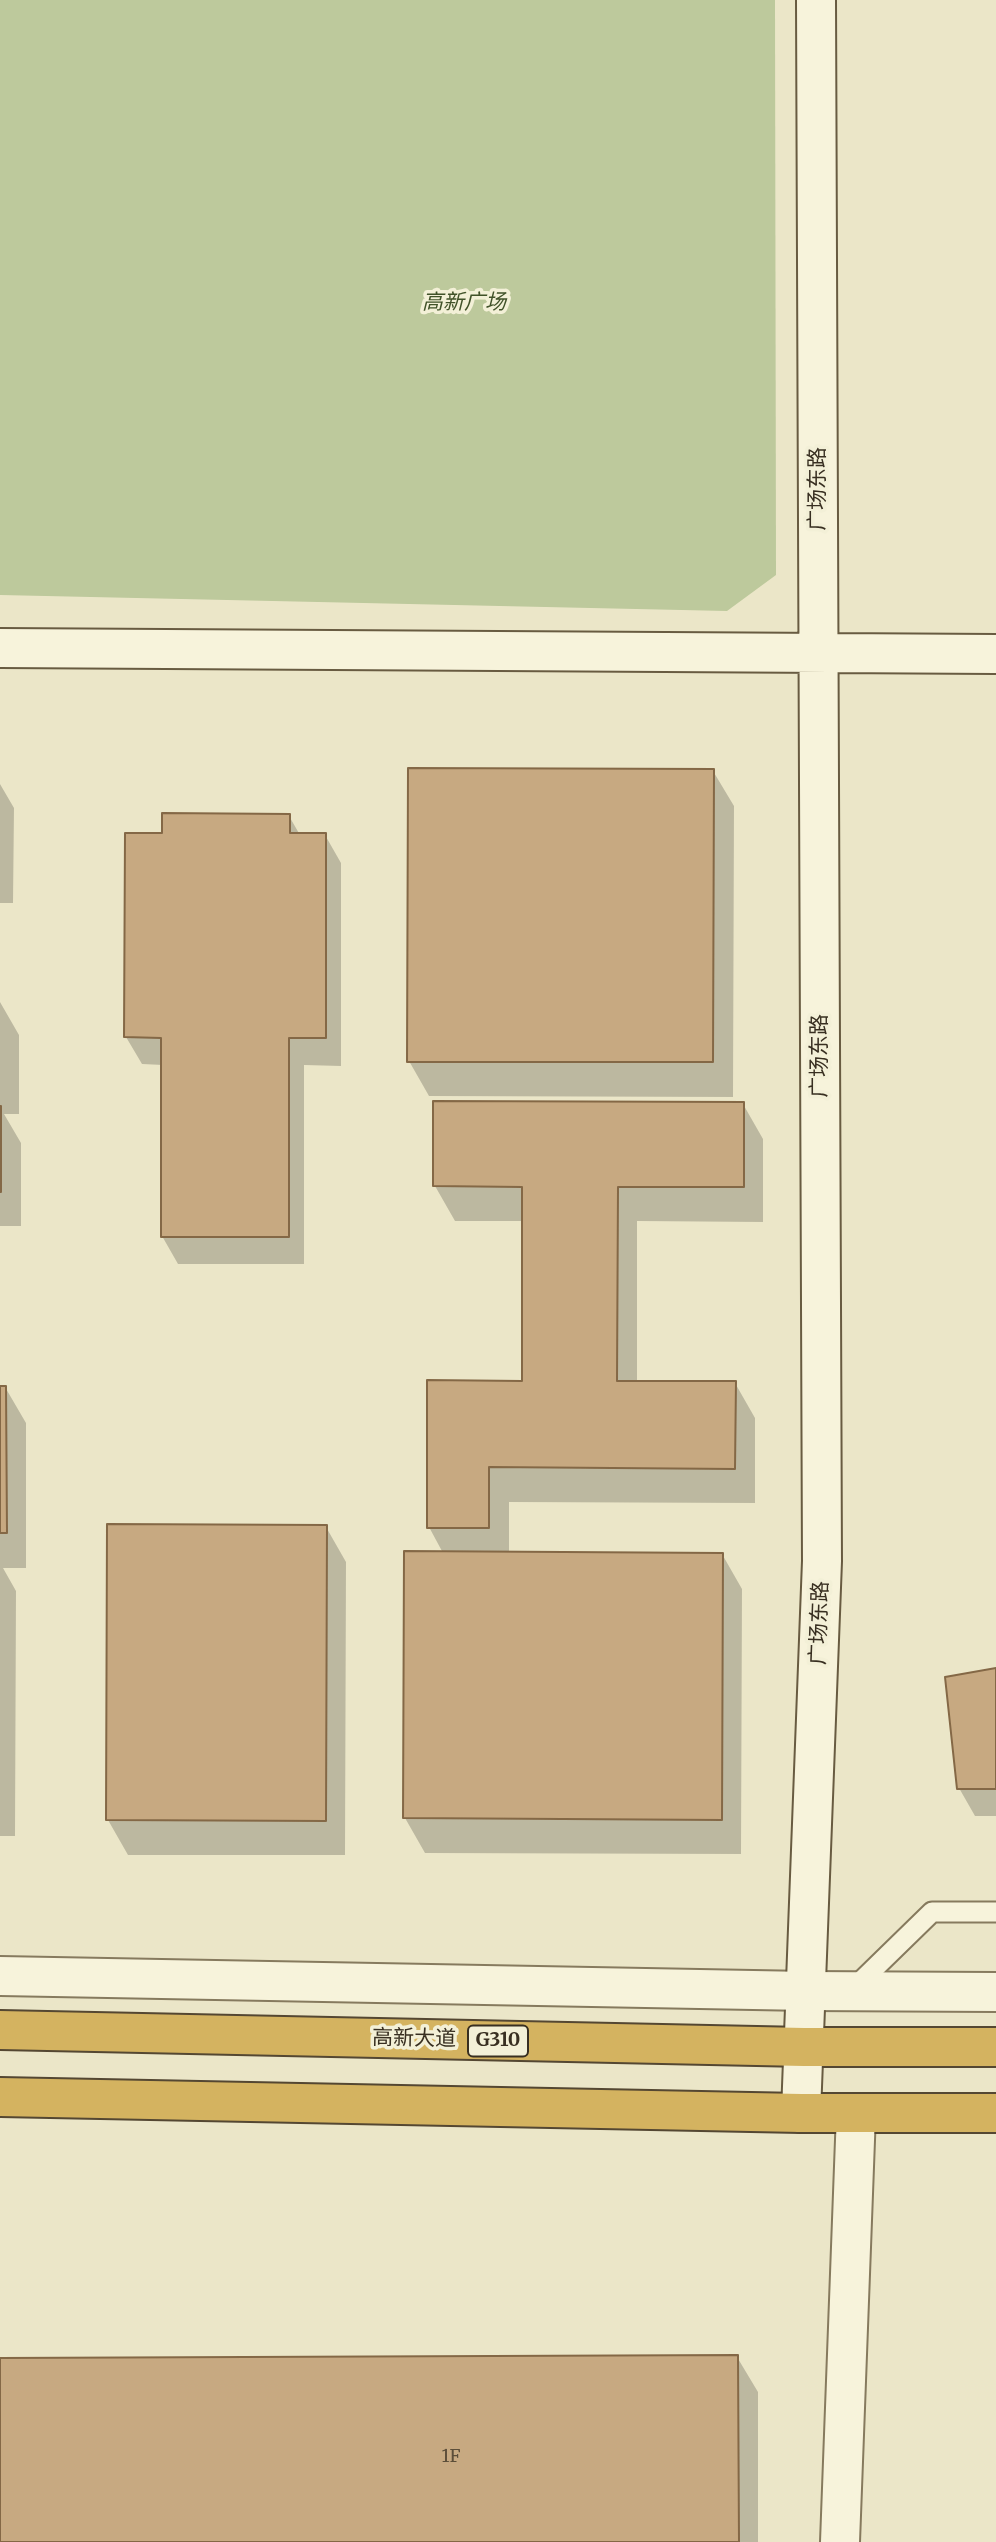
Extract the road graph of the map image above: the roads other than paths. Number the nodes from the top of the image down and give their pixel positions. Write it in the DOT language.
graph roads {
  1 [pos="816,0"];
  2 [pos="0,648"];
  3 [pos="818,653"];
  4 [pos="996,654"];
  5 [pos="996,1912"];
  6 [pos="0,1976"];
  7 [pos="807,1991"];
  8 [pos="850,1991"];
  9 [pos="996,1992"];
  10 [pos="0,2030"];
  11 [pos="804,2047"];
  12 [pos="996,2047"];
  13 [pos="0,2097"];
  14 [pos="801,2113"];
  15 [pos="856,2113"];
  16 [pos="996,2113"];
  17 [pos="840,2542"];
  1 -- 3 [label="street, 广场东路"];
  2 -- 3 [label="street"];
  3 -- 4 [label="street"];
  3 -- 7 [label="street, 广场东路"];
  5 -- 8 [label="lane"];
  6 -- 7 [label="street"];
  7 -- 8 [label="street"];
  7 -- 11 [label="street, 广场东路"];
  8 -- 9 [label="street"];
  10 -- 11 [label="highway, 高新大道 / G310"];
  11 -- 12 [label="highway, 高新大道 / G310"];
  11 -- 14 [label="street, 广场东路"];
  13 -- 14 [label="highway"];
  14 -- 15 [label="highway"];
  15 -- 16 [label="highway"];
  15 -- 17 [label="street"];
}
